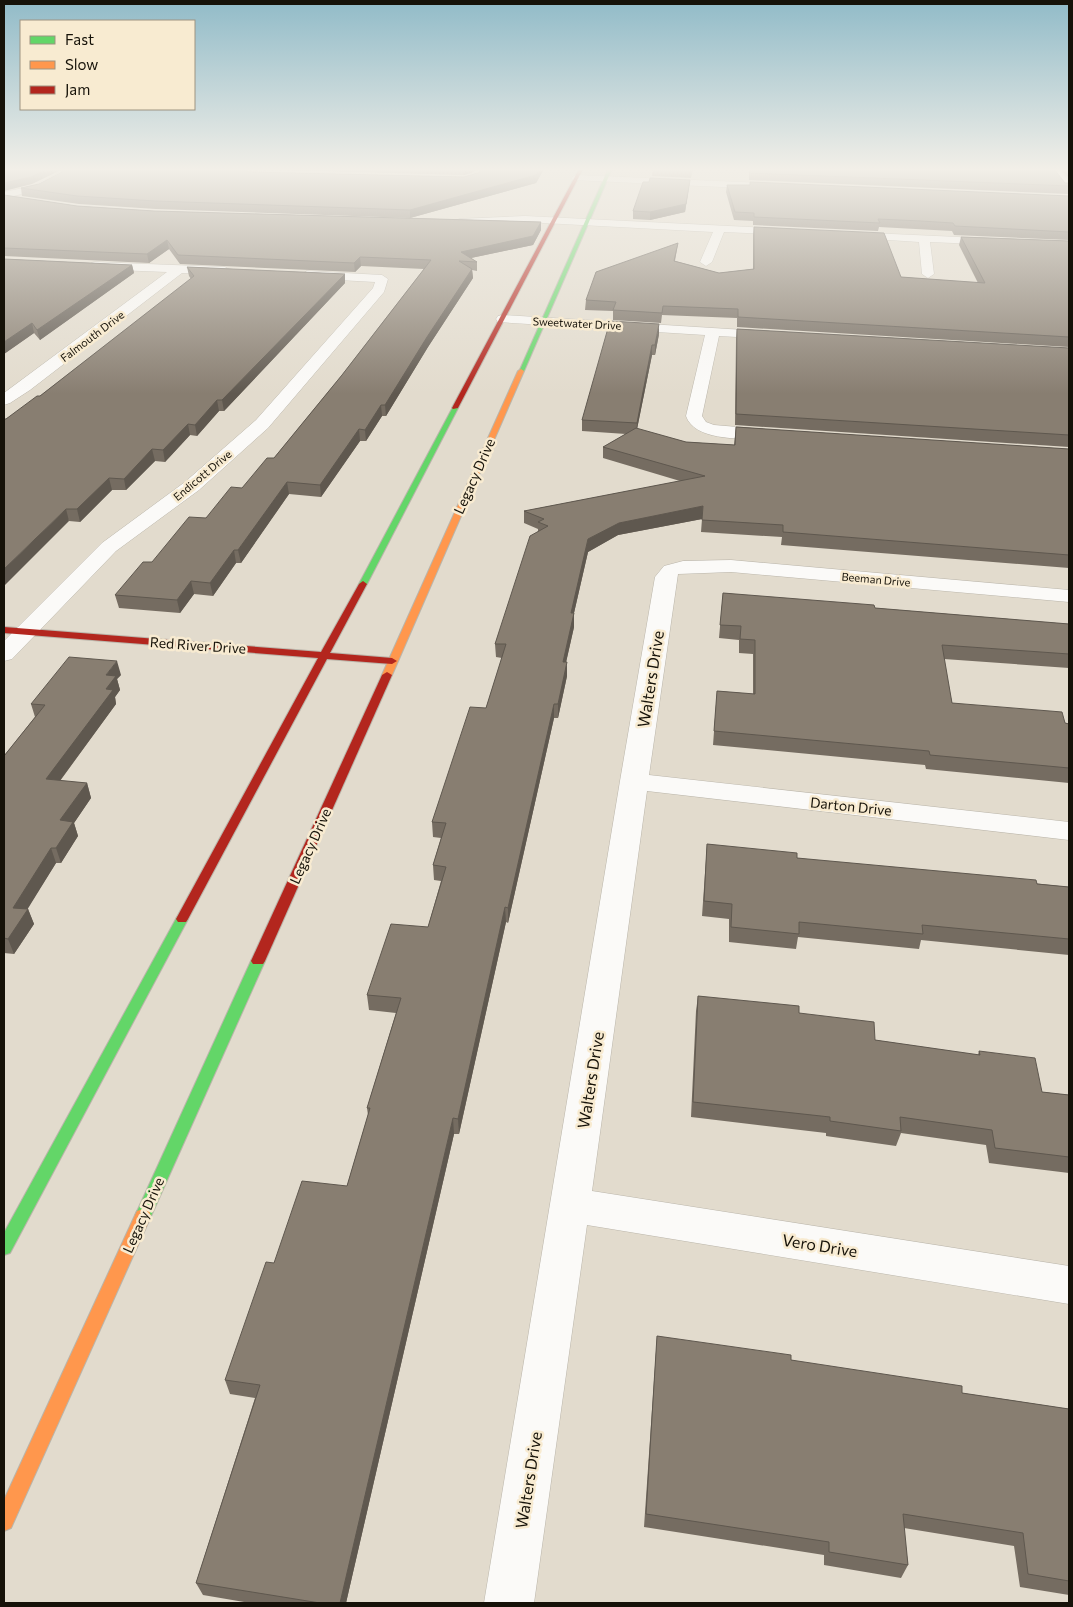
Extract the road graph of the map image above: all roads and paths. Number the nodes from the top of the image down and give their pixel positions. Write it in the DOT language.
graph roads {
  1 [pos="542,244"];
  2 [pos="577,244"];
  3 [pos="714,244"];
  4 [pos="925,244"];
  5 [pos="1045,244"];
  6 [pos="1069,245"];
  7 [pos="706,262"];
  8 [pos="79,265"];
  9 [pos="179,269"];
  10 [pos="236,272"];
  11 [pos="292,274"];
  12 [pos="928,274"];
  13 [pos="503,319"];
  14 [pos="543,321"];
  15 [pos="713,331"];
  16 [pos="792,336"];
  17 [pos="4,400"];
  18 [pos="794,436"];
  19 [pos="683,567"];
  20 [pos="1069,596"];
  21 [pos="14,631"];
  22 [pos="4,654"];
  23 [pos="325,655"];
  24 [pos="392,661"];
  25 [pos="633,781"];
  26 [pos="1069,831"];
  27 [pos="571,1205"];
  28 [pos="4,1248"];
  29 [pos="1069,1286"];
  30 [pos="4,1521"];
  31 [pos="509,1603"];
  1 -- 13 [label="main road"];
  2 -- 14 [label="main road, Legacy Drive"];
  3 -- 7 [label="street"];
  4 -- 12 [label="street"];
  5 -- 6 [label="street"];
  8 -- 9 [label="street"];
  9 -- 10 [label="street"];
  9 -- 17 [label="street, Falmouth Drive"];
  11 -- 21 [label="street, Endicott Drive"];
  13 -- 14 [label="street, Sweetwater Drive"];
  13 -- 23 [label="main road"];
  14 -- 15 [label="street, Sweetwater Drive"];
  14 -- 24 [label="main road, Legacy Drive"];
  15 -- 16 [label="street, Sweetwater Drive"];
  15 -- 18 [label="street"];
  19 -- 20 [label="street, Beeman Drive"];
  19 -- 25 [label="street, Walters Drive"];
  21 -- 22 [label="street, Endicott Drive"];
  21 -- 23 [label="main road, Red River Drive"];
  23 -- 24 [label="main road, Red River Drive"];
  23 -- 28 [label="main road"];
  24 -- 30 [label="main road, Legacy Drive"];
  25 -- 26 [label="street, Darton Drive"];
  25 -- 27 [label="street, Walters Drive"];
  27 -- 29 [label="street, Vero Drive"];
  27 -- 31 [label="street, Walters Drive"];
}
